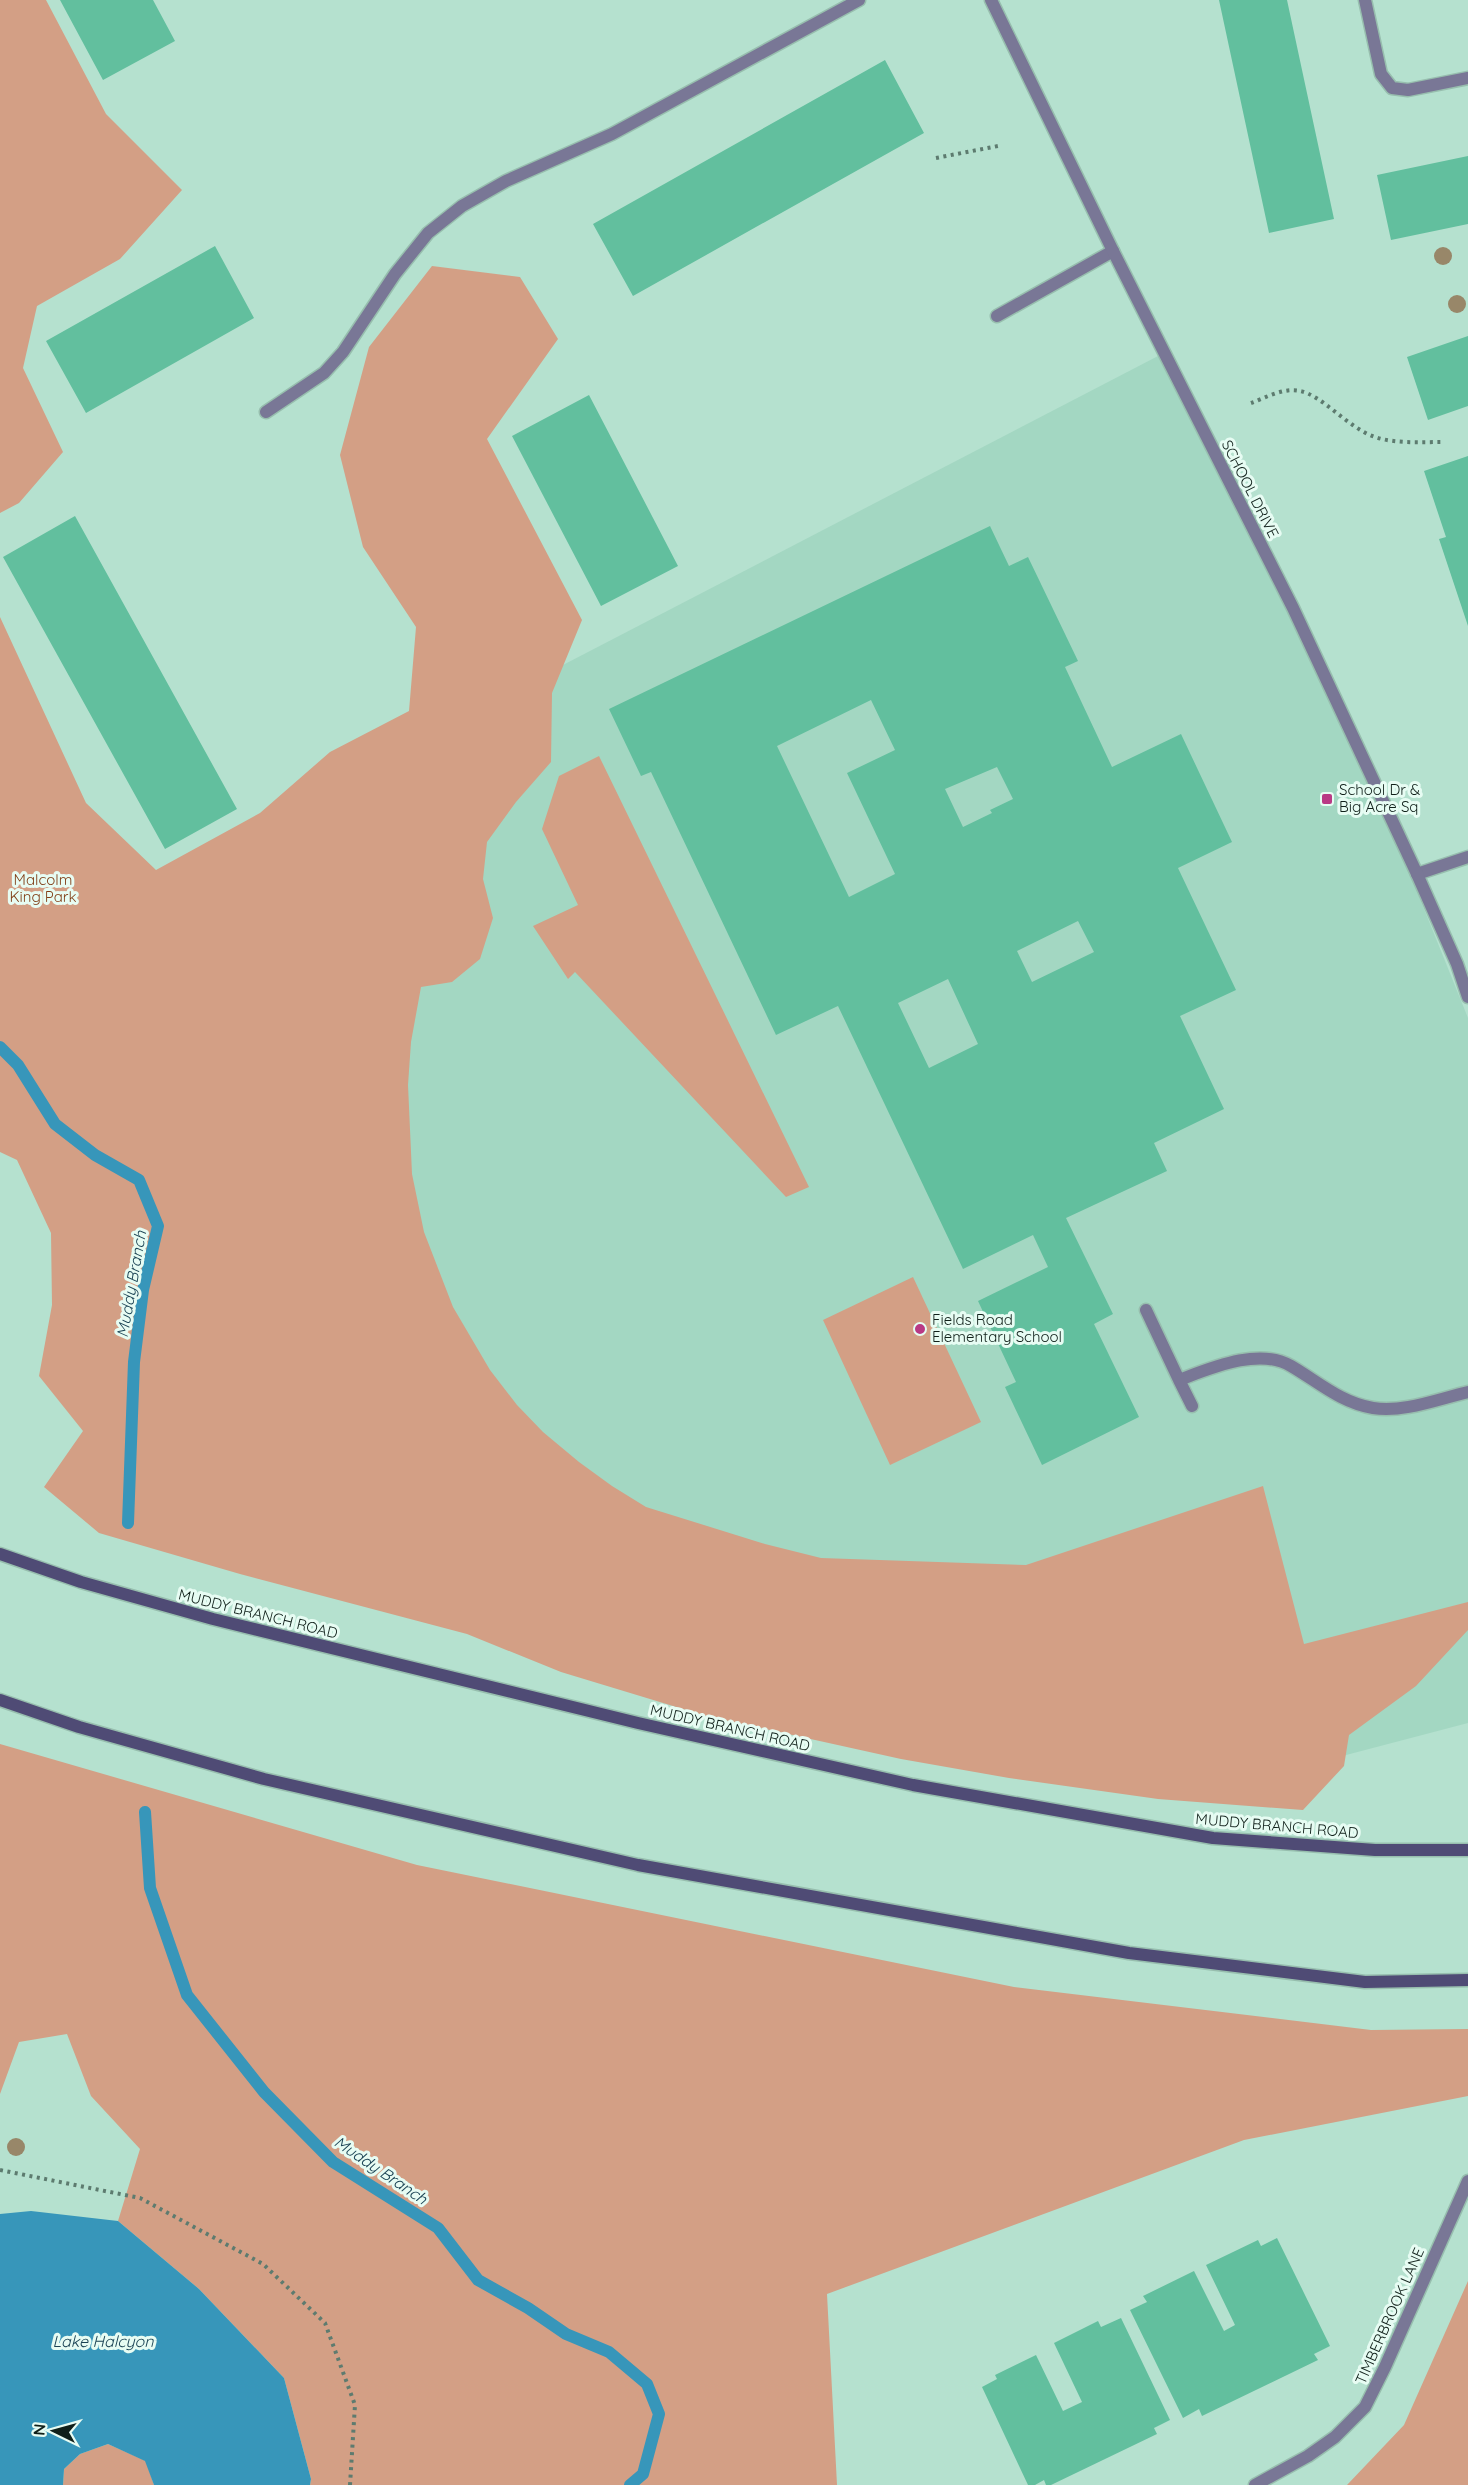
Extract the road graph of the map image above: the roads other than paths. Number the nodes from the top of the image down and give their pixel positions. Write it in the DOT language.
graph roads {
  1 [pos="859,0"];
  2 [pos="991,0"];
  3 [pos="1365,0"];
  4 [pos="1468,78"];
  5 [pos="1113,251"];
  6 [pos="997,316"];
  7 [pos="266,412"];
  8 [pos="1468,857"];
  9 [pos="1417,874"];
  10 [pos="1468,997"];
  11 [pos="1146,1310"];
  12 [pos="1179,1380"];
  13 [pos="1468,1392"];
  14 [pos="1192,1406"];
  15 [pos="0,1554"];
  16 [pos="0,1700"];
  17 [pos="1468,1851"];
  18 [pos="1468,1980"];
  19 [pos="1468,2181"];
  20 [pos="1256,2485"];
  1 -- 7 [label="street"];
  2 -- 5 [label="street, SCHOOL DRIVE"];
  3 -- 4 [label="street"];
  5 -- 6 [label="street"];
  5 -- 9 [label="street, SCHOOL DRIVE"];
  8 -- 9 [label="street"];
  9 -- 10 [label="street, SCHOOL DRIVE"];
  11 -- 12 [label="street"];
  12 -- 13 [label="street"];
  12 -- 14 [label="street"];
  15 -- 17 [label="main road, MUDDY BRANCH ROAD"];
  16 -- 18 [label="main road"];
  19 -- 20 [label="street, TIMBERBROOK LANE"];
}
